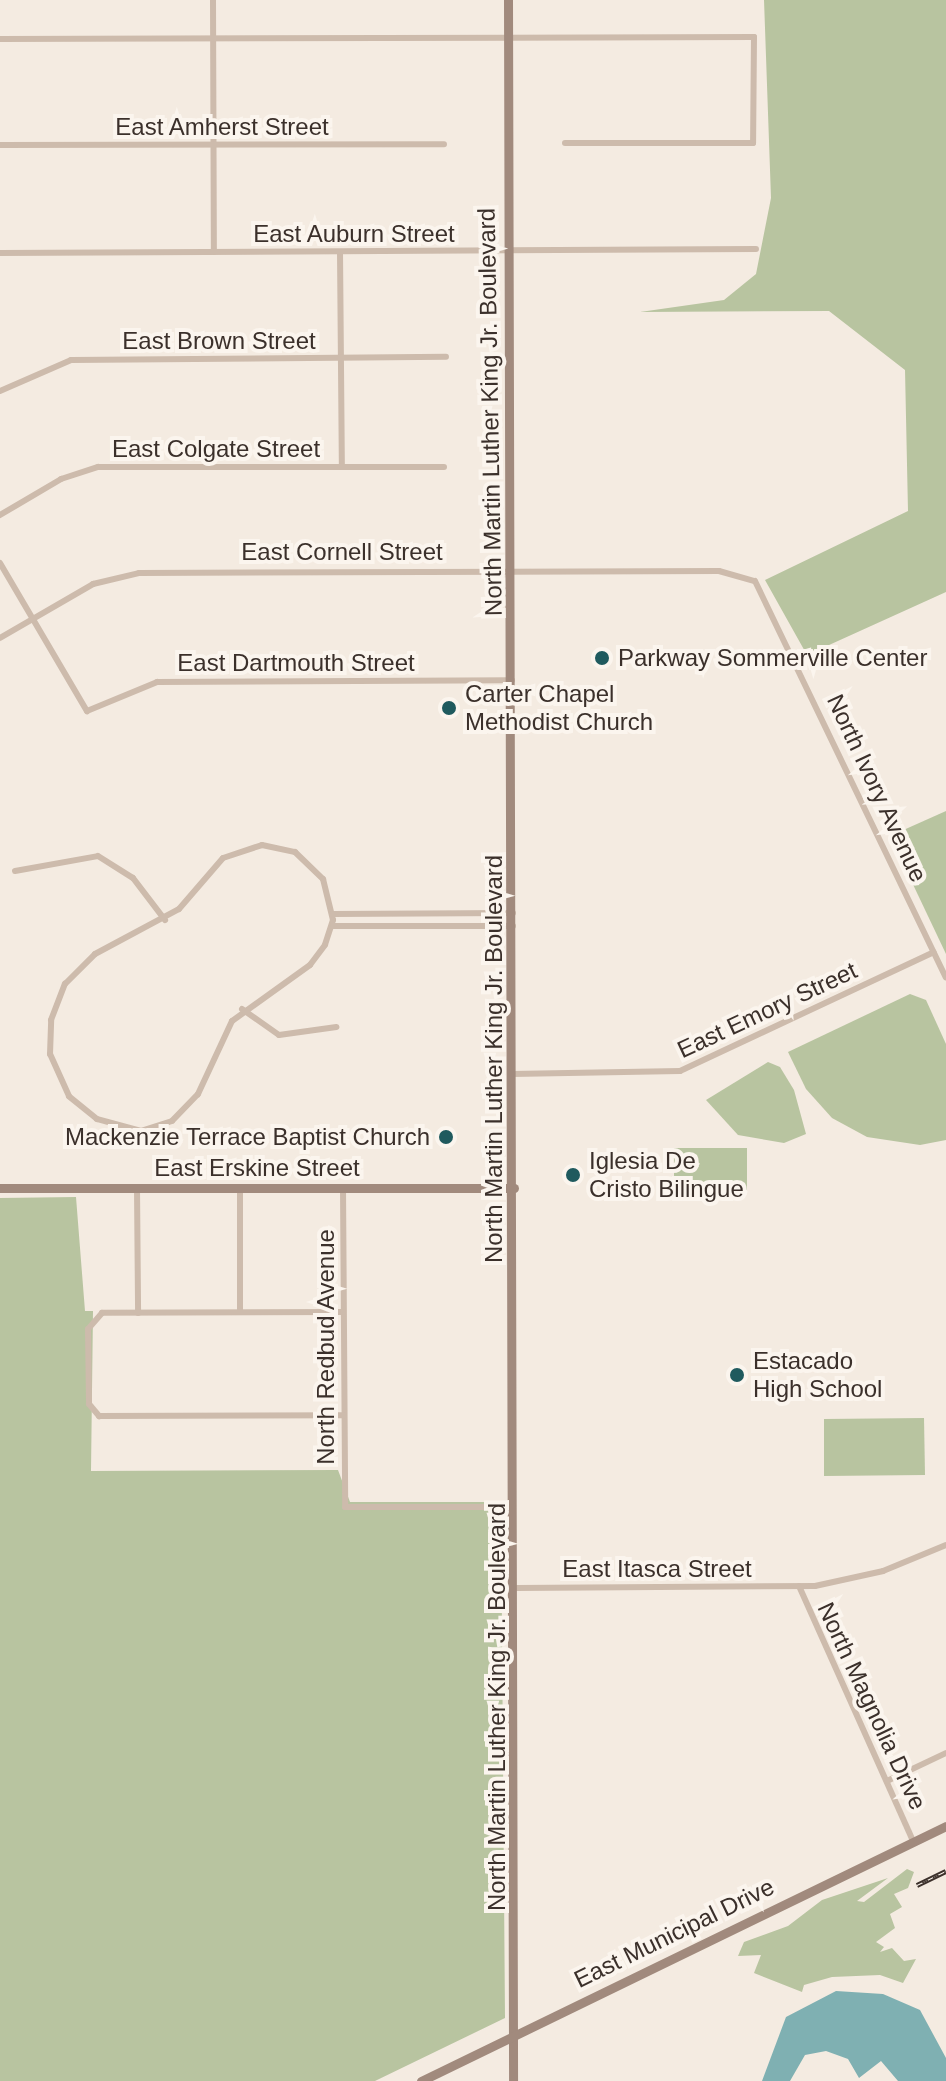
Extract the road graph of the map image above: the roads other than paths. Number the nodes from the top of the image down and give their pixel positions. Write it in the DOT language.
graph roads {
  1 [pos="213,0"];
  2 [pos="508,0"];
  3 [pos="213,38"];
  4 [pos="506,38"];
  5 [pos="0,39"];
  6 [pos="565,143"];
  7 [pos="444,144"];
  8 [pos="0,145"];
  9 [pos="215,145"];
  10 [pos="756,249"];
  11 [pos="507,251"];
  12 [pos="214,252"];
  13 [pos="340,252"];
  14 [pos="0,253"];
  15 [pos="446,357"];
  16 [pos="342,359"];
  17 [pos="0,391"];
  18 [pos="342,466"];
  19 [pos="444,467"];
  20 [pos="0,515"];
  21 [pos="0,563"];
  22 [pos="512,571"];
  23 [pos="33,619"];
  24 [pos="0,638"];
  25 [pos="797,658"];
  26 [pos="512,680"];
  27 [pos="15,871"];
  28 [pos="513,913"];
  29 [pos="333,914"];
  30 [pos="165,920"];
  31 [pos="333,926"];
  32 [pos="513,926"];
  33 [pos="934,952"];
  34 [pos="946,977"];
  35 [pos="242,1009"];
  36 [pos="336,1027"];
  37 [pos="512,1074"];
  38 [pos="343,1187"];
  39 [pos="0,1188"];
  40 [pos="137,1188"];
  41 [pos="240,1188"];
  42 [pos="514,1188"];
  43 [pos="240,1312"];
  44 [pos="343,1312"];
  45 [pos="138,1313"];
  46 [pos="344,1415"];
  47 [pos="516,1507"];
  48 [pos="946,1545"];
  49 [pos="799,1586"];
  50 [pos="516,1588"];
  51 [pos="946,1753"];
  52 [pos="887,1781"];
  53 [pos="946,1826"];
  54 [pos="913,1841"];
  55 [pos="515,2031"];
  56 [pos="421,2081"];
  57 [pos="513,2081"];
  1 -- 3 [label="street"];
  2 -- 4 [label="main road, North Martin Luther King Jr. Boulevard"];
  3 -- 4 [label="street"];
  3 -- 5 [label="street"];
  3 -- 9 [label="street"];
  4 -- 6 [label="street"];
  4 -- 11 [label="main road, North Martin Luther King Jr. Boulevard"];
  7 -- 9 [label="street, East Amherst Street"];
  8 -- 9 [label="street, East Amherst Street"];
  9 -- 12 [label="street"];
  10 -- 11 [label="street, East Auburn Street"];
  11 -- 13 [label="street, East Auburn Street"];
  11 -- 22 [label="main road, North Martin Luther King Jr. Boulevard"];
  12 -- 13 [label="street, East Auburn Street"];
  12 -- 14 [label="street, East Auburn Street"];
  13 -- 16 [label="street"];
  15 -- 16 [label="street, East Brown Street"];
  16 -- 17 [label="street, East Brown Street"];
  16 -- 18 [label="street"];
  18 -- 19 [label="street, East Colgate Street"];
  18 -- 20 [label="street, East Colgate Street"];
  21 -- 23 [label="street"];
  22 -- 23 [label="street, East Cornell Street"];
  22 -- 25 [label="street, East Cornell Street"];
  22 -- 26 [label="main road, North Martin Luther King Jr. Boulevard"];
  23 -- 24 [label="street, East Cornell Street"];
  23 -- 26 [label="street, East Dartmouth Street"];
  25 -- 33 [label="street, North Ivory Avenue"];
  26 -- 28 [label="main road, North Martin Luther King Jr. Boulevard"];
  27 -- 30 [label="street"];
  28 -- 29 [label="street"];
  28 -- 32 [label="main road, North Martin Luther King Jr. Boulevard"];
  29 -- 30 [label="street"];
  29 -- 31 [label="street"];
  30 -- 35 [label="street"];
  31 -- 32 [label="street"];
  31 -- 35 [label="street"];
  32 -- 37 [label="main road, North Martin Luther King Jr. Boulevard"];
  33 -- 34 [label="street, North Ivory Avenue"];
  33 -- 37 [label="street, East Emory Street"];
  35 -- 36 [label="street"];
  37 -- 42 [label="main road, North Martin Luther King Jr. Boulevard"];
  38 -- 41 [label="main road, East Erskine Street"];
  38 -- 42 [label="main road, East Erskine Street"];
  38 -- 44 [label="street, North Redbud Avenue"];
  39 -- 40 [label="main road, East Erskine Street"];
  40 -- 41 [label="main road, East Erskine Street"];
  40 -- 45 [label="street"];
  41 -- 43 [label="street"];
  42 -- 47 [label="main road, North Martin Luther King Jr. Boulevard"];
  43 -- 44 [label="street"];
  43 -- 45 [label="street"];
  44 -- 46 [label="street, North Redbud Avenue"];
  45 -- 46 [label="street"];
  46 -- 47 [label="street, North Redbud Avenue"];
  47 -- 50 [label="main road, North Martin Luther King Jr. Boulevard"];
  48 -- 49 [label="street"];
  49 -- 50 [label="street, East Itasca Street"];
  49 -- 52 [label="street, North Magnolia Drive"];
  50 -- 55 [label="main road, North Martin Luther King Jr. Boulevard"];
  51 -- 52 [label="street"];
  52 -- 54 [label="street, North Magnolia Drive"];
  53 -- 54 [label="main road, East Municipal Drive"];
  54 -- 55 [label="main road, East Municipal Drive"];
  55 -- 56 [label="main road, East Municipal Drive"];
  55 -- 57 [label="main road, North Martin Luther King Jr. Boulevard"];
}
